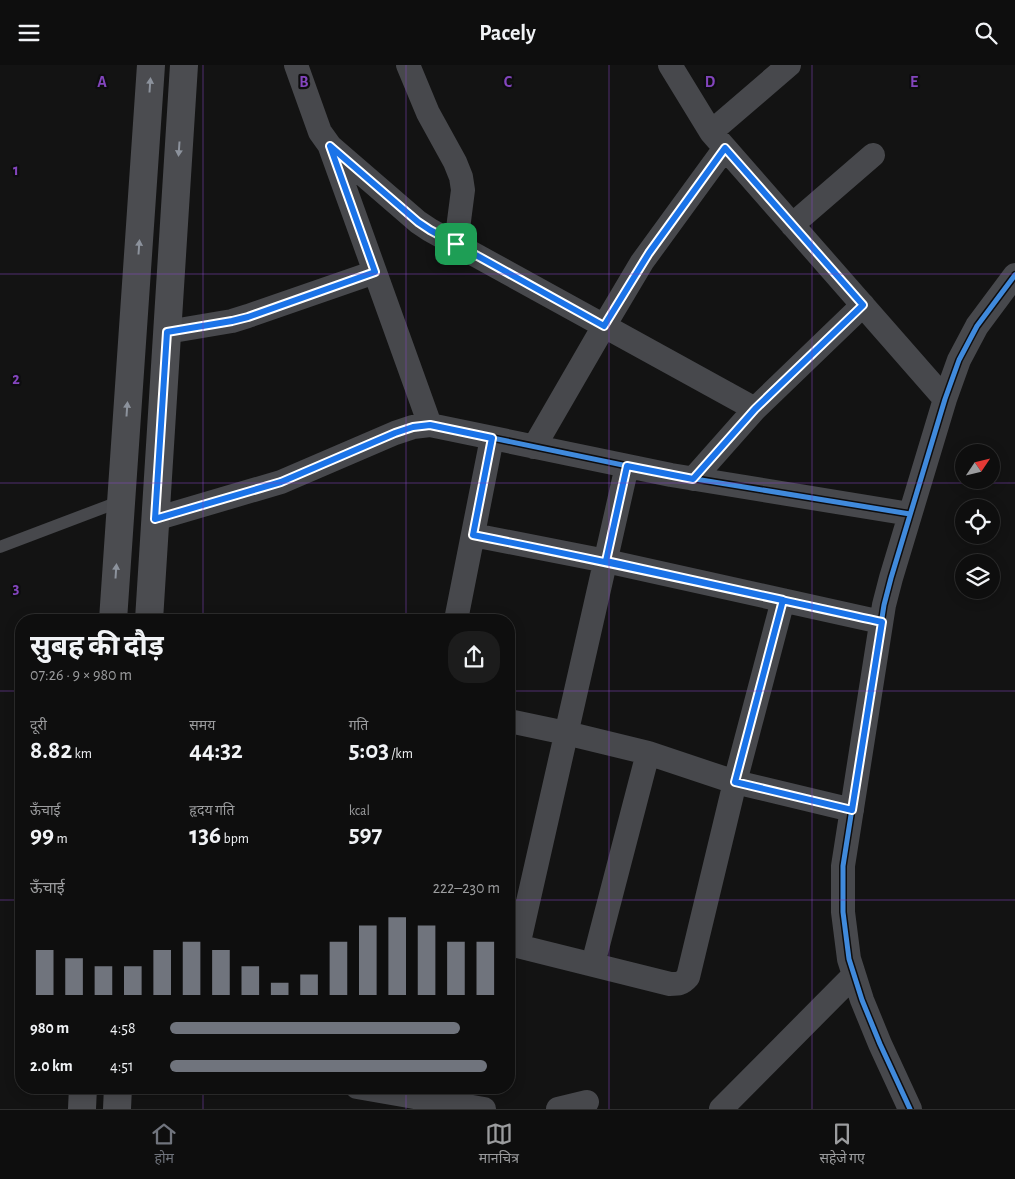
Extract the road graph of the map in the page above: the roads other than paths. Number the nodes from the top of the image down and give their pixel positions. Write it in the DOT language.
graph roads {
  1 [pos="151,65"];
  2 [pos="184,65"];
  3 [pos="296,65"];
  4 [pos="408,65"];
  5 [pos="670,65"];
  6 [pos="790,65"];
  7 [pos="718,140"];
  8 [pos="330,146"];
  9 [pos="873,155"];
  10 [pos="792,225"];
  11 [pos="456,244"];
  12 [pos="375,272"];
  13 [pos="1015,275"];
  14 [pos="863,305"];
  15 [pos="604,326"];
  16 [pos="167,332"];
  17 [pos="946,399"];
  18 [pos="755,409"];
  19 [pos="430,425"];
  20 [pos="492,438"];
  21 [pos="534,447"];
  22 [pos="627,466"];
  23 [pos="693,479"];
  24 [pos="121,501"];
  25 [pos="910,514"];
  26 [pos="155,519"];
  27 [pos="473,535"];
  28 [pos="0,547"];
  29 [pos="606,561"];
  30 [pos="783,600"];
  31 [pos="113,614"];
  32 [pos="149,614"];
  33 [pos="457,614"];
  34 [pos="882,622"];
  35 [pos="515,722"];
  36 [pos="566,733"];
  37 [pos="648,753"];
  38 [pos="735,782"];
  39 [pos="852,810"];
  40 [pos="515,937"];
  41 [pos="515,946"];
  42 [pos="593,965"];
  43 [pos="854,975"];
  44 [pos="83,1094"];
  45 [pos="118,1094"];
  46 [pos="397,1094"];
  47 [pos="587,1102"];
  48 [pos="82,1109"];
  49 [pos="117,1109"];
  50 [pos="484,1109"];
  51 [pos="558,1109"];
  52 [pos="721,1109"];
  53 [pos="910,1109"];
  24 -- 1 [label="main road, one-way"];
  2 -- 16 [label="main road, one-way"];
  3 -- 8 [label="street"];
  4 -- 11 [label="street"];
  5 -- 7 [label="street"];
  6 -- 7 [label="street"];
  7 -- 10 [label="street"];
  7 -- 15 [label="street"];
  8 -- 11 [label="street"];
  8 -- 12 [label="street"];
  9 -- 10 [label="street"];
  10 -- 14 [label="street"];
  11 -- 15 [label="street"];
  12 -- 16 [label="street"];
  12 -- 19 [label="street"];
  13 -- 17 [label="street"];
  14 -- 17 [label="street"];
  14 -- 18 [label="street"];
  15 -- 18 [label="street"];
  15 -- 21 [label="street"];
  16 -- 26 [label="main road"];
  17 -- 25 [label="street"];
  18 -- 23 [label="street"];
  19 -- 20 [label="street"];
  19 -- 26 [label="street"];
  20 -- 21 [label="street"];
  20 -- 27 [label="street"];
  21 -- 22 [label="street"];
  22 -- 23 [label="street"];
  22 -- 29 [label="street"];
  23 -- 25 [label="street"];
  24 -- 28 [label="lane"];
  31 -- 24 [label="main road, one-way"];
  25 -- 34 [label="street"];
  26 -- 32 [label="main road"];
  27 -- 29 [label="street"];
  27 -- 33 [label="street"];
  29 -- 30 [label="street"];
  29 -- 36 [label="street"];
  30 -- 34 [label="street"];
  30 -- 38 [label="street"];
  34 -- 39 [label="street"];
  35 -- 36 [label="street"];
  36 -- 37 [label="street"];
  36 -- 40 [label="street"];
  37 -- 38 [label="street"];
  37 -- 42 [label="street"];
  38 -- 39 [label="street"];
  38 -- 42 [label="street"];
  39 -- 43 [label="street"];
  41 -- 42 [label="street"];
  43 -- 52 [label="street"];
  43 -- 53 [label="street"];
  44 -- 48 [label="main road"];
  45 -- 49 [label="main road"];
  46 -- 50 [label="street"];
  47 -- 51 [label="street"];
}
